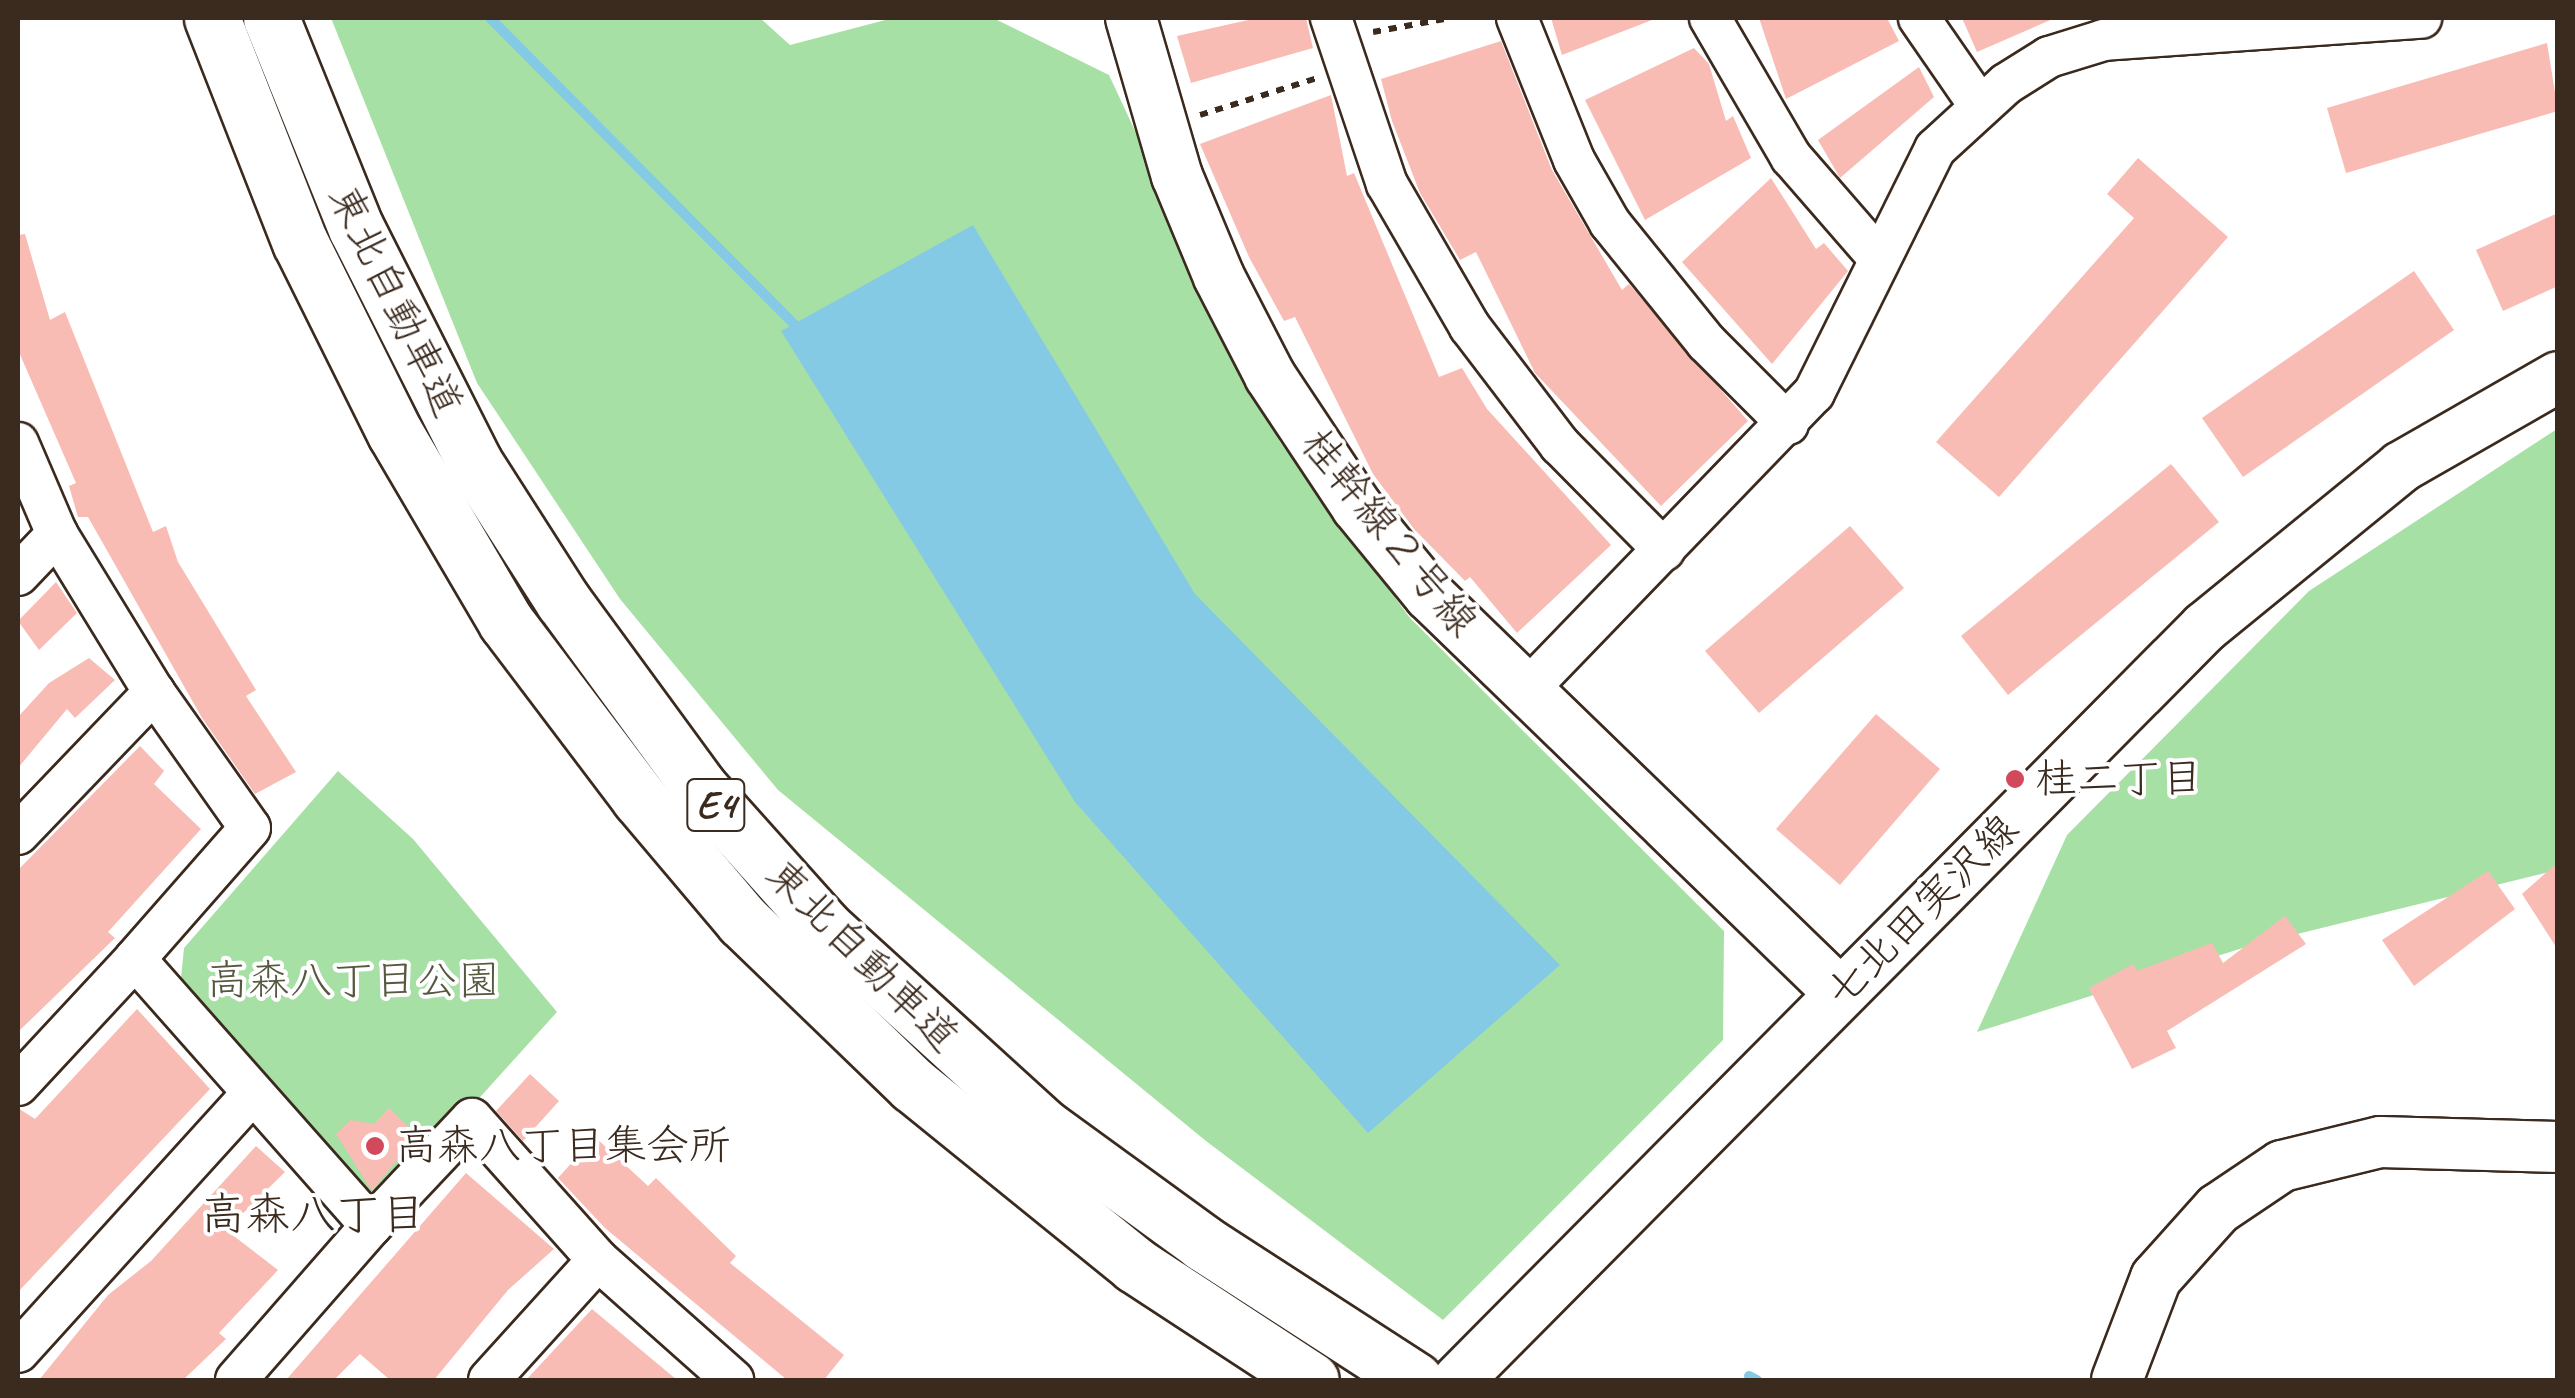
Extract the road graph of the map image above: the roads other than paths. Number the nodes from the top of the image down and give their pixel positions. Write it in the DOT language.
graph roads {
  1 [pos="212,18"];
  2 [pos="271,18"];
  3 [pos="1131,18"];
  4 [pos="1517,18"];
  5 [pos="1710,18"];
  6 [pos="1918,18"];
  7 [pos="2421,18"];
  8 [pos="1338,42"];
  9 [pos="1980,105"];
  10 [pos="1878,257"];
  11 [pos="2558,377"];
  12 [pos="1788,424"];
  13 [pos="18,444"];
  14 [pos="57,534"];
  15 [pos="1664,550"];
  16 [pos="18,575"];
  17 [pos="1528,689"];
  18 [pos="154,692"];
  19 [pos="18,834"];
  20 [pos="136,959"];
  21 [pos="1840,993"];
  22 [pos="18,1085"];
  23 [pos="250,1096"];
  24 [pos="2558,1147"];
  25 [pos="370,1226"];
  26 [pos="598,1260"];
  27 [pos="18,1352"];
  28 [pos="236,1380"];
  29 [pos="489,1380"];
  30 [pos="730,1380"];
  31 [pos="1310,1380"];
  32 [pos="1415,1380"];
  33 [pos="1458,1380"];
  34 [pos="2116,1380"];
  1 -- 31 [label="highway, 東北自動車道 / E4"];
  2 -- 32 [label="highway, 東北自動車道 / E4"];
  3 -- 17 [label="street, 桂幹線２号線"];
  4 -- 12 [label="street"];
  5 -- 10 [label="street"];
  6 -- 9 [label="street"];
  7 -- 9 [label="street"];
  8 -- 15 [label="street"];
  9 -- 10 [label="street"];
  10 -- 12 [label="street"];
  11 -- 21 [label="street, 七北田実沢線"];
  12 -- 15 [label="street"];
  13 -- 14 [label="street"];
  14 -- 16 [label="street"];
  14 -- 18 [label="street"];
  15 -- 17 [label="street"];
  17 -- 21 [label="street, 桂幹線２号線"];
  18 -- 19 [label="street"];
  18 -- 20 [label="street"];
  20 -- 22 [label="street"];
  20 -- 23 [label="street"];
  21 -- 33 [label="street, 七北田実沢線"];
  23 -- 25 [label="street"];
  23 -- 27 [label="street"];
  24 -- 34 [label="street"];
  25 -- 26 [label="street"];
  25 -- 28 [label="street"];
  26 -- 29 [label="street"];
  26 -- 30 [label="street"];
}
